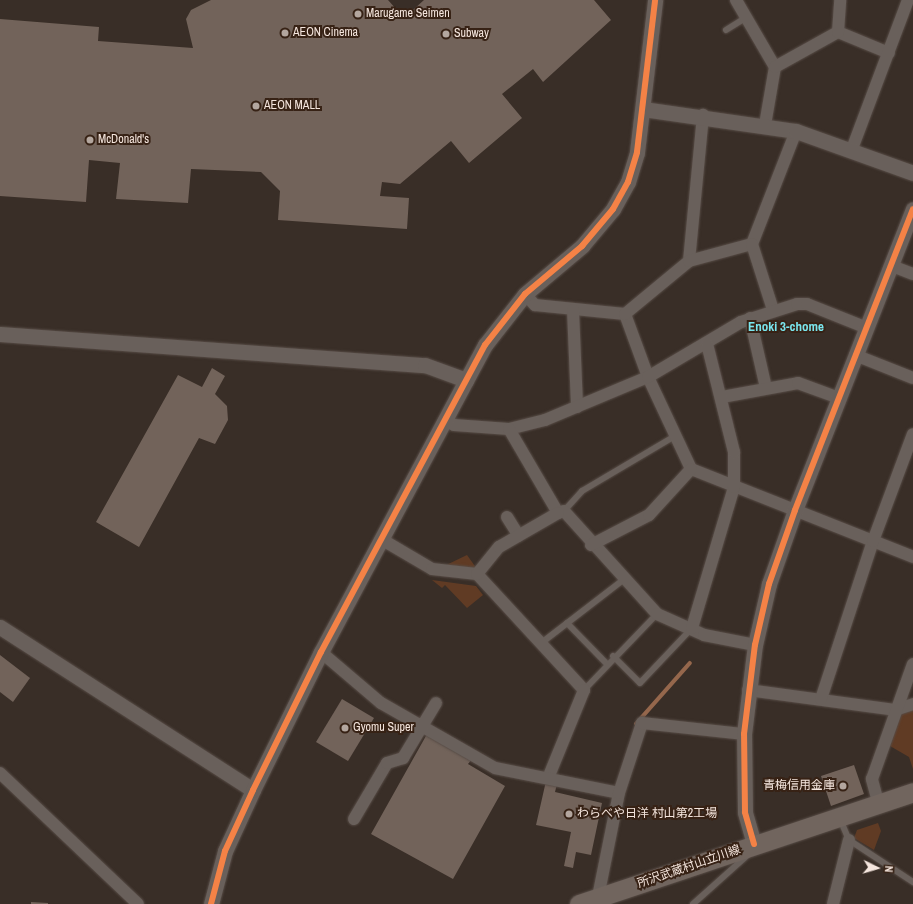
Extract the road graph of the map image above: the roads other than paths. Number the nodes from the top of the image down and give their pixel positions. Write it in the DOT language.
graph roads {
  1 [pos="655,0"];
  2 [pos="736,0"];
  3 [pos="840,0"];
  4 [pos="908,0"];
  5 [pos="746,18"];
  6 [pos="726,30"];
  7 [pos="838,32"];
  8 [pos="889,53"];
  9 [pos="775,67"];
  10 [pos="643,109"];
  11 [pos="703,116"];
  12 [pos="765,125"];
  13 [pos="796,131"];
  14 [pos="852,148"];
  15 [pos="913,173"];
  16 [pos="913,209"];
  17 [pos="752,244"];
  18 [pos="690,261"];
  19 [pos="892,266"];
  20 [pos="913,274"];
  21 [pos="525,294"];
  22 [pos="573,310"];
  23 [pos="773,310"];
  24 [pos="624,314"];
  25 [pos="750,318"];
  26 [pos="867,328"];
  27 [pos="0,334"];
  28 [pos="707,344"];
  29 [pos="855,355"];
  30 [pos="648,377"];
  31 [pos="913,378"];
  32 [pos="466,380"];
  33 [pos="766,388"];
  34 [pos="722,397"];
  35 [pos="839,398"];
  36 [pos="577,407"];
  37 [pos="445,420"];
  38 [pos="509,429"];
  39 [pos="913,434"];
  40 [pos="675,436"];
  41 [pos="691,469"];
  42 [pos="734,487"];
  43 [pos="794,510"];
  44 [pos="561,512"];
  45 [pos="507,517"];
  46 [pos="519,536"];
  47 [pos="382,539"];
  48 [pos="873,541"];
  49 [pos="591,545"];
  50 [pos="913,557"];
  51 [pos="477,574"];
  52 [pos="623,580"];
  53 [pos="656,614"];
  54 [pos="567,623"];
  55 [pos="0,627"];
  56 [pos="692,628"];
  57 [pos="540,644"];
  58 [pos="755,645"];
  59 [pos="321,652"];
  60 [pos="613,656"];
  61 [pos="606,663"];
  62 [pos="913,664"];
  63 [pos="584,690"];
  64 [pos="748,690"];
  65 [pos="821,699"];
  66 [pos="436,703"];
  67 [pos="913,704"];
  68 [pos="895,710"];
  69 [pos="421,728"];
  70 [pos="744,734"];
  71 [pos="0,773"];
  72 [pos="548,778"];
  73 [pos="253,790"];
  74 [pos="913,792"];
  75 [pos="619,793"];
  76 [pos="878,802"];
  77 [pos="838,815"];
  78 [pos="354,819"];
  79 [pos="849,840"];
  80 [pos="754,844"];
  81 [pos="913,882"];
  82 [pos="598,898"];
  83 [pos="138,904"];
  84 [pos="211,904"];
  85 [pos="579,904"];
  86 [pos="693,904"];
  87 [pos="833,904"];
  1 -- 10 [label="street"];
  2 -- 5 [label="street"];
  3 -- 7 [label="street"];
  4 -- 8 [label="street"];
  5 -- 6 [label="lane"];
  5 -- 9 [label="street"];
  7 -- 8 [label="street"];
  7 -- 9 [label="street"];
  8 -- 14 [label="street"];
  9 -- 12 [label="street"];
  10 -- 11 [label="street"];
  10 -- 21 [label="street"];
  11 -- 12 [label="street"];
  11 -- 18 [label="street"];
  12 -- 13 [label="street"];
  13 -- 14 [label="street"];
  13 -- 17 [label="street"];
  14 -- 15 [label="street"];
  16 -- 19 [label="street"];
  17 -- 18 [label="street"];
  17 -- 23 [label="street"];
  18 -- 24 [label="street"];
  19 -- 20 [label="street"];
  19 -- 26 [label="street"];
  21 -- 22 [label="street"];
  21 -- 32 [label="street"];
  22 -- 24 [label="street"];
  22 -- 36 [label="street"];
  23 -- 25 [label="street"];
  23 -- 26 [label="street"];
  24 -- 30 [label="street"];
  25 -- 28 [label="street"];
  25 -- 33 [label="street"];
  26 -- 29 [label="street"];
  27 -- 32 [label="street"];
  28 -- 30 [label="street"];
  28 -- 34 [label="street"];
  29 -- 31 [label="street"];
  29 -- 35 [label="street"];
  30 -- 36 [label="street"];
  30 -- 40 [label="street"];
  32 -- 37 [label="street"];
  33 -- 34 [label="street"];
  33 -- 35 [label="street"];
  34 -- 42 [label="street"];
  35 -- 43 [label="street"];
  36 -- 38 [label="street"];
  37 -- 38 [label="street"];
  37 -- 47 [label="street"];
  38 -- 44 [label="street"];
  39 -- 48 [label="street"];
  40 -- 41 [label="street"];
  40 -- 44 [label="lane"];
  41 -- 42 [label="street"];
  41 -- 49 [label="street"];
  42 -- 43 [label="street"];
  42 -- 56 [label="street"];
  43 -- 48 [label="street"];
  43 -- 58 [label="street"];
  44 -- 46 [label="street"];
  44 -- 49 [label="street"];
  45 -- 46 [label="street"];
  46 -- 51 [label="street"];
  47 -- 51 [label="street"];
  47 -- 59 [label="street"];
  48 -- 50 [label="street"];
  48 -- 65 [label="street"];
  49 -- 52 [label="street"];
  51 -- 57 [label="street"];
  52 -- 53 [label="street"];
  52 -- 54 [label="lane"];
  53 -- 56 [label="street"];
  53 -- 60 [label="lane"];
  54 -- 57 [label="lane"];
  54 -- 61 [label="lane"];
  55 -- 73 [label="street"];
  56 -- 58 [label="street"];
  56 -- 60 [label="lane"];
  57 -- 63 [label="street"];
  58 -- 64 [label="street"];
  59 -- 69 [label="street"];
  59 -- 73 [label="street"];
  60 -- 61 [label="lane"];
  61 -- 63 [label="lane"];
  62 -- 68 [label="street"];
  63 -- 72 [label="street"];
  64 -- 65 [label="street"];
  64 -- 70 [label="street"];
  65 -- 68 [label="street"];
  66 -- 69 [label="street"];
  67 -- 68 [label="street"];
  68 -- 76 [label="street"];
  69 -- 72 [label="street"];
  69 -- 78 [label="street"];
  70 -- 75 [label="street"];
  70 -- 80 [label="street"];
  71 -- 83 [label="street"];
  72 -- 75 [label="street"];
  73 -- 84 [label="street"];
  74 -- 76 [label="main road, 所沢武蔵村山立川線"];
  75 -- 82 [label="street"];
  76 -- 77 [label="main road, 所沢武蔵村山立川線"];
  77 -- 79 [label="lane"];
  77 -- 80 [label="main road, 所沢武蔵村山立川線"];
  79 -- 81 [label="lane"];
  79 -- 87 [label="street"];
  80 -- 82 [label="main road, 所沢武蔵村山立川線"];
  80 -- 86 [label="lane"];
  82 -- 85 [label="main road, 所沢武蔵村山立川線"];
}
